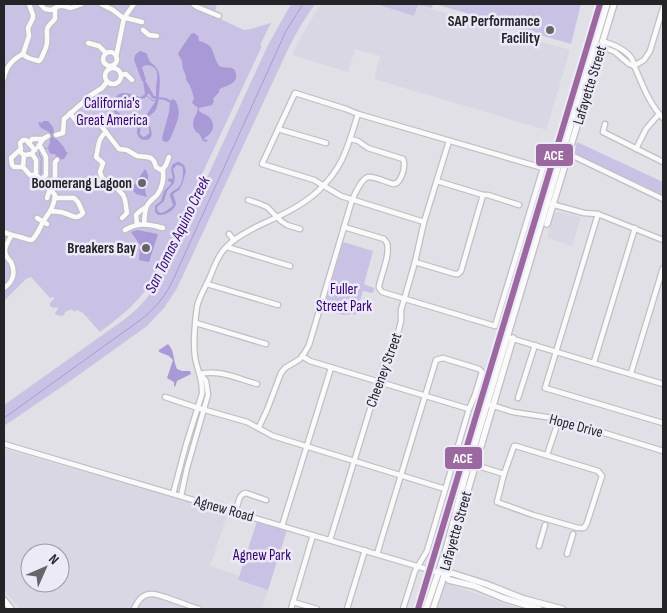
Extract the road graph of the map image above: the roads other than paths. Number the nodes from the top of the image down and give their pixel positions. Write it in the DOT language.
graph roads {
  1 [pos="29,4"];
  2 [pos="40,4"];
  3 [pos="82,4"];
  4 [pos="101,4"];
  5 [pos="134,4"];
  6 [pos="193,4"];
  7 [pos="607,4"];
  8 [pos="614,4"];
  9 [pos="63,5"];
  10 [pos="55,8"];
  11 [pos="663,8"];
  12 [pos="217,16"];
  13 [pos="124,18"];
  14 [pos="142,22"];
  15 [pos="143,30"];
  16 [pos="157,36"];
  17 [pos="88,43"];
  18 [pos="599,43"];
  19 [pos="105,52"];
  20 [pos="23,54"];
  21 [pos="116,57"];
  22 [pos="104,62"];
  23 [pos="116,63"];
  24 [pos="634,66"];
  25 [pos="117,69"];
  26 [pos="105,73"];
  27 [pos="121,75"];
  28 [pos="4,78"];
  29 [pos="132,80"];
  30 [pos="107,82"];
  31 [pos="70,113"];
  32 [pos="358,114"];
  33 [pos="659,114"];
  34 [pos="663,118"];
  35 [pos="605,124"];
  36 [pos="278,129"];
  37 [pos="106,132"];
  38 [pos="56,135"];
  39 [pos="48,136"];
  40 [pos="42,139"];
  41 [pos="350,139"];
  42 [pos="449,141"];
  43 [pos="28,143"];
  44 [pos="326,144"];
  45 [pos="40,149"];
  46 [pos="636,149"];
  47 [pos="19,151"];
  48 [pos="32,154"];
  49 [pos="569,154"];
  50 [pos="24,155"];
  51 [pos="169,157"];
  52 [pos="57,160"];
  53 [pos="663,162"];
  54 [pos="23,167"];
  55 [pos="162,170"];
  56 [pos="32,175"];
  57 [pos="103,179"];
  58 [pos="41,180"];
  59 [pos="437,181"];
  60 [pos="32,182"];
  61 [pos="95,183"];
  62 [pos="324,186"];
  63 [pos="51,190"];
  64 [pos="483,195"];
  65 [pos="47,198"];
  66 [pos="55,198"];
  67 [pos="663,199"];
  68 [pos="248,200"];
  69 [pos="352,200"];
  70 [pos="551,204"];
  71 [pos="519,205"];
  72 [pos="147,206"];
  73 [pos="53,212"];
  74 [pos="127,213"];
  75 [pos="598,214"];
  76 [pos="136,216"];
  77 [pos="62,217"];
  78 [pos="276,217"];
  79 [pos="37,218"];
  80 [pos="122,218"];
  81 [pos="45,222"];
  82 [pos="424,222"];
  83 [pos="137,224"];
  84 [pos="144,224"];
  85 [pos="548,224"];
  86 [pos="163,228"];
  87 [pos="344,228"];
  88 [pos="635,228"];
  89 [pos="300,229"];
  90 [pos="126,230"];
  91 [pos="4,232"];
  92 [pos="229,234"];
  93 [pos="11,236"];
  94 [pos="234,240"];
  95 [pos="663,240"];
  96 [pos="226,247"];
  97 [pos="415,262"];
  98 [pos="290,266"];
  99 [pos="663,268"];
  100 [pos="206,284"];
  101 [pos="4,288"];
  102 [pos="405,299"];
  103 [pos="278,306"];
  104 [pos="196,323"];
  105 [pos="510,338"];
  106 [pos="266,344"];
  107 [pos="535,345"];
  108 [pos="556,352"];
  109 [pos="302,356"];
  110 [pos="594,362"];
  111 [pos="331,368"];
  112 [pos="631,373"];
  113 [pos="200,374"];
  114 [pos="378,381"];
  115 [pos="257,384"];
  116 [pos="663,384"];
  117 [pos="426,396"];
  118 [pos="165,397"];
  119 [pos="518,398"];
  120 [pos="490,405"];
  121 [pos="198,408"];
  122 [pos="204,410"];
  123 [pos="469,410"];
  124 [pos="559,420"];
  125 [pos="663,424"];
  126 [pos="259,427"];
  127 [pos="4,444"];
  128 [pos="307,447"];
  129 [pos="663,451"];
  130 [pos="547,455"];
  131 [pos="354,461"];
  132 [pos="476,466"];
  133 [pos="504,474"];
  134 [pos="401,475"];
  135 [pos="445,489"];
  136 [pos="173,494"];
  137 [pos="181,496"];
  138 [pos="266,500"];
  139 [pos="235,512"];
  140 [pos="545,525"];
  141 [pos="282,526"];
  142 [pos="573,534"];
  143 [pos="313,535"];
  144 [pos="330,540"];
  145 [pos="539,546"];
  146 [pos="365,550"];
  147 [pos="377,554"];
  148 [pos="567,554"];
  149 [pos="418,567"];
  150 [pos="441,574"];
  151 [pos="4,600"];
  152 [pos="293,602"];
  153 [pos="11,609"];
  154 [pos="134,609"];
  155 [pos="199,609"];
  156 [pos="291,609"];
  157 [pos="317,609"];
  158 [pos="347,609"];
  159 [pos="403,609"];
  160 [pos="426,609"];
  161 [pos="433,609"];
  162 [pos="539,609"];
  163 [pos="562,609"];
  1 -- 20 [label="street"];
  2 -- 10 [label="street"];
  3 -- 9 [label="street"];
  4 -- 13 [label="street"];
  5 -- 13 [label="street"];
  6 -- 12 [label="street"];
  7 -- 18 [label="main road, Lafayette Street"];
  8 -- 18 [label="main road, Lafayette Street"];
  9 -- 10 [label="street"];
  10 -- 20 [label="street"];
  11 -- 24 [label="street"];
  13 -- 14 [label="street"];
  13 -- 21 [label="street"];
  15 -- 16 [label="street"];
  17 -- 19 [label="street"];
  18 -- 24 [label="street"];
  18 -- 49 [label="main road, Lafayette Street"];
  18 -- 70 [label="main road, Lafayette Street"];
  20 -- 28 [label="street"];
  21 -- 22 [label="street"];
  21 -- 23 [label="street"];
  22 -- 23 [label="street"];
  22 -- 26 [label="street"];
  23 -- 25 [label="street"];
  24 -- 33 [label="street"];
  25 -- 26 [label="street"];
  25 -- 27 [label="street"];
  26 -- 30 [label="street"];
  27 -- 29 [label="street"];
  27 -- 30 [label="street"];
  30 -- 31 [label="street"];
  31 -- 37 [label="street"];
  31 -- 38 [label="street"];
  32 -- 36 [label="street"];
  32 -- 41 [label="street"];
  32 -- 42 [label="street"];
  33 -- 34 [label="street"];
  33 -- 46 [label="street"];
  35 -- 46 [label="street"];
  36 -- 44 [label="street"];
  36 -- 62 [label="street"];
  37 -- 55 [label="street"];
  37 -- 57 [label="street"];
  39 -- 40 [label="street"];
  40 -- 43 [label="street"];
  40 -- 45 [label="street"];
  41 -- 62 [label="street"];
  41 -- 69 [label="street"];
  42 -- 59 [label="street, Cheeney Street"];
  42 -- 102 [label="street"];
  43 -- 45 [label="street"];
  43 -- 47 [label="street"];
  45 -- 48 [label="street"];
  45 -- 58 [label="street"];
  46 -- 53 [label="street"];
  47 -- 50 [label="street"];
  47 -- 54 [label="street"];
  48 -- 50 [label="street"];
  48 -- 56 [label="street"];
  49 -- 67 [label="street"];
  49 -- 70 [label="main road, Lafayette Street"];
  50 -- 54 [label="street"];
  51 -- 55 [label="street"];
  52 -- 63 [label="street"];
  54 -- 56 [label="street"];
  55 -- 72 [label="street"];
  56 -- 58 [label="street"];
  56 -- 60 [label="street"];
  57 -- 61 [label="street"];
  57 -- 74 [label="street"];
  58 -- 63 [label="street"];
  59 -- 64 [label="street"];
  59 -- 82 [label="street, Cheeney Street"];
  62 -- 69 [label="street"];
  62 -- 78 [label="street"];
  63 -- 65 [label="street"];
  63 -- 66 [label="street"];
  64 -- 71 [label="street"];
  64 -- 97 [label="street"];
  66 -- 73 [label="street"];
  66 -- 73 [label="street"];
  68 -- 78 [label="street"];
  69 -- 82 [label="street"];
  69 -- 87 [label="street"];
  70 -- 75 [label="street"];
  70 -- 85 [label="main road, Lafayette Street"];
  70 -- 105 [label="main road, Lafayette Street"];
  72 -- 76 [label="street"];
  72 -- 84 [label="street"];
  73 -- 77 [label="street"];
  73 -- 81 [label="street"];
  74 -- 76 [label="street"];
  74 -- 80 [label="street"];
  75 -- 88 [label="street"];
  75 -- 108 [label="street"];
  76 -- 83 [label="street"];
  78 -- 89 [label="street"];
  78 -- 94 [label="street"];
  79 -- 81 [label="street"];
  81 -- 93 [label="street"];
  82 -- 97 [label="street, Cheeney Street"];
  83 -- 84 [label="street"];
  83 -- 90 [label="street"];
  84 -- 86 [label="street"];
  87 -- 102 [label="street"];
  87 -- 109 [label="street"];
  88 -- 95 [label="street"];
  88 -- 110 [label="street"];
  91 -- 93 [label="street"];
  92 -- 94 [label="street"];
  93 -- 101 [label="street"];
  94 -- 96 [label="street"];
  96 -- 98 [label="street"];
  96 -- 100 [label="street"];
  97 -- 102 [label="street, Cheeney Street"];
  99 -- 112 [label="street"];
  100 -- 103 [label="street"];
  100 -- 104 [label="street"];
  102 -- 114 [label="street, Cheeney Street"];
  104 -- 106 [label="street"];
  104 -- 113 [label="street"];
  105 -- 107 [label="street"];
  105 -- 120 [label="main road, Lafayette Street"];
  107 -- 108 [label="street"];
  107 -- 119 [label="street"];
  108 -- 110 [label="street"];
  108 -- 125 [label="street"];
  109 -- 111 [label="street"];
  109 -- 126 [label="street"];
  110 -- 112 [label="street"];
  111 -- 114 [label="street"];
  111 -- 128 [label="street"];
  112 -- 116 [label="street"];
  113 -- 115 [label="street"];
  113 -- 121 [label="street"];
  113 -- 122 [label="street"];
  114 -- 117 [label="street"];
  114 -- 131 [label="street, Cheeney Street"];
  117 -- 123 [label="street"];
  117 -- 123 [label="street"];
  117 -- 134 [label="street"];
  118 -- 121 [label="street"];
  120 -- 124 [label="street, Hope Drive"];
  120 -- 132 [label="main road, Lafayette Street"];
  120 -- 150 [label="main road, Lafayette Street"];
  121 -- 122 [label="street"];
  121 -- 136 [label="street"];
  122 -- 126 [label="street"];
  122 -- 137 [label="street"];
  123 -- 135 [label="street"];
  124 -- 129 [label="street, Hope Drive"];
  124 -- 130 [label="street"];
  126 -- 128 [label="street"];
  127 -- 136 [label="street, Agnew Road"];
  128 -- 131 [label="street"];
  128 -- 141 [label="street"];
  130 -- 133 [label="street"];
  130 -- 133 [label="street"];
  131 -- 134 [label="street"];
  131 -- 144 [label="street, Cheeney Street"];
  132 -- 133 [label="street"];
  132 -- 150 [label="main road, Lafayette Street"];
  134 -- 135 [label="street"];
  134 -- 147 [label="street"];
  135 -- 149 [label="street"];
  136 -- 137 [label="street, Agnew Road"];
  137 -- 139 [label="street, Agnew Road"];
  138 -- 139 [label="street"];
  139 -- 141 [label="street, Agnew Road"];
  140 -- 145 [label="street"];
  141 -- 143 [label="street, Agnew Road"];
  142 -- 148 [label="street"];
  143 -- 144 [label="street, Agnew Road"];
  143 -- 152 [label="street"];
  144 -- 146 [label="street, Agnew Road"];
  146 -- 147 [label="street, Agnew Road"];
  146 -- 158 [label="street"];
  147 -- 149 [label="street, Agnew Road"];
  149 -- 150 [label="street, Agnew Road"];
  149 -- 159 [label="street"];
  150 -- 160 [label="main road, Lafayette Street"];
  150 -- 161 [label="main road, Lafayette Street"];
  150 -- 162 [label="main road, Agnew Road"];
  150 -- 163 [label="main road, Agnew Road"];
  151 -- 153 [label="main road"];
  152 -- 156 [label="street"];
  152 -- 157 [label="street"];
  154 -- 155 [label="street"];
}
